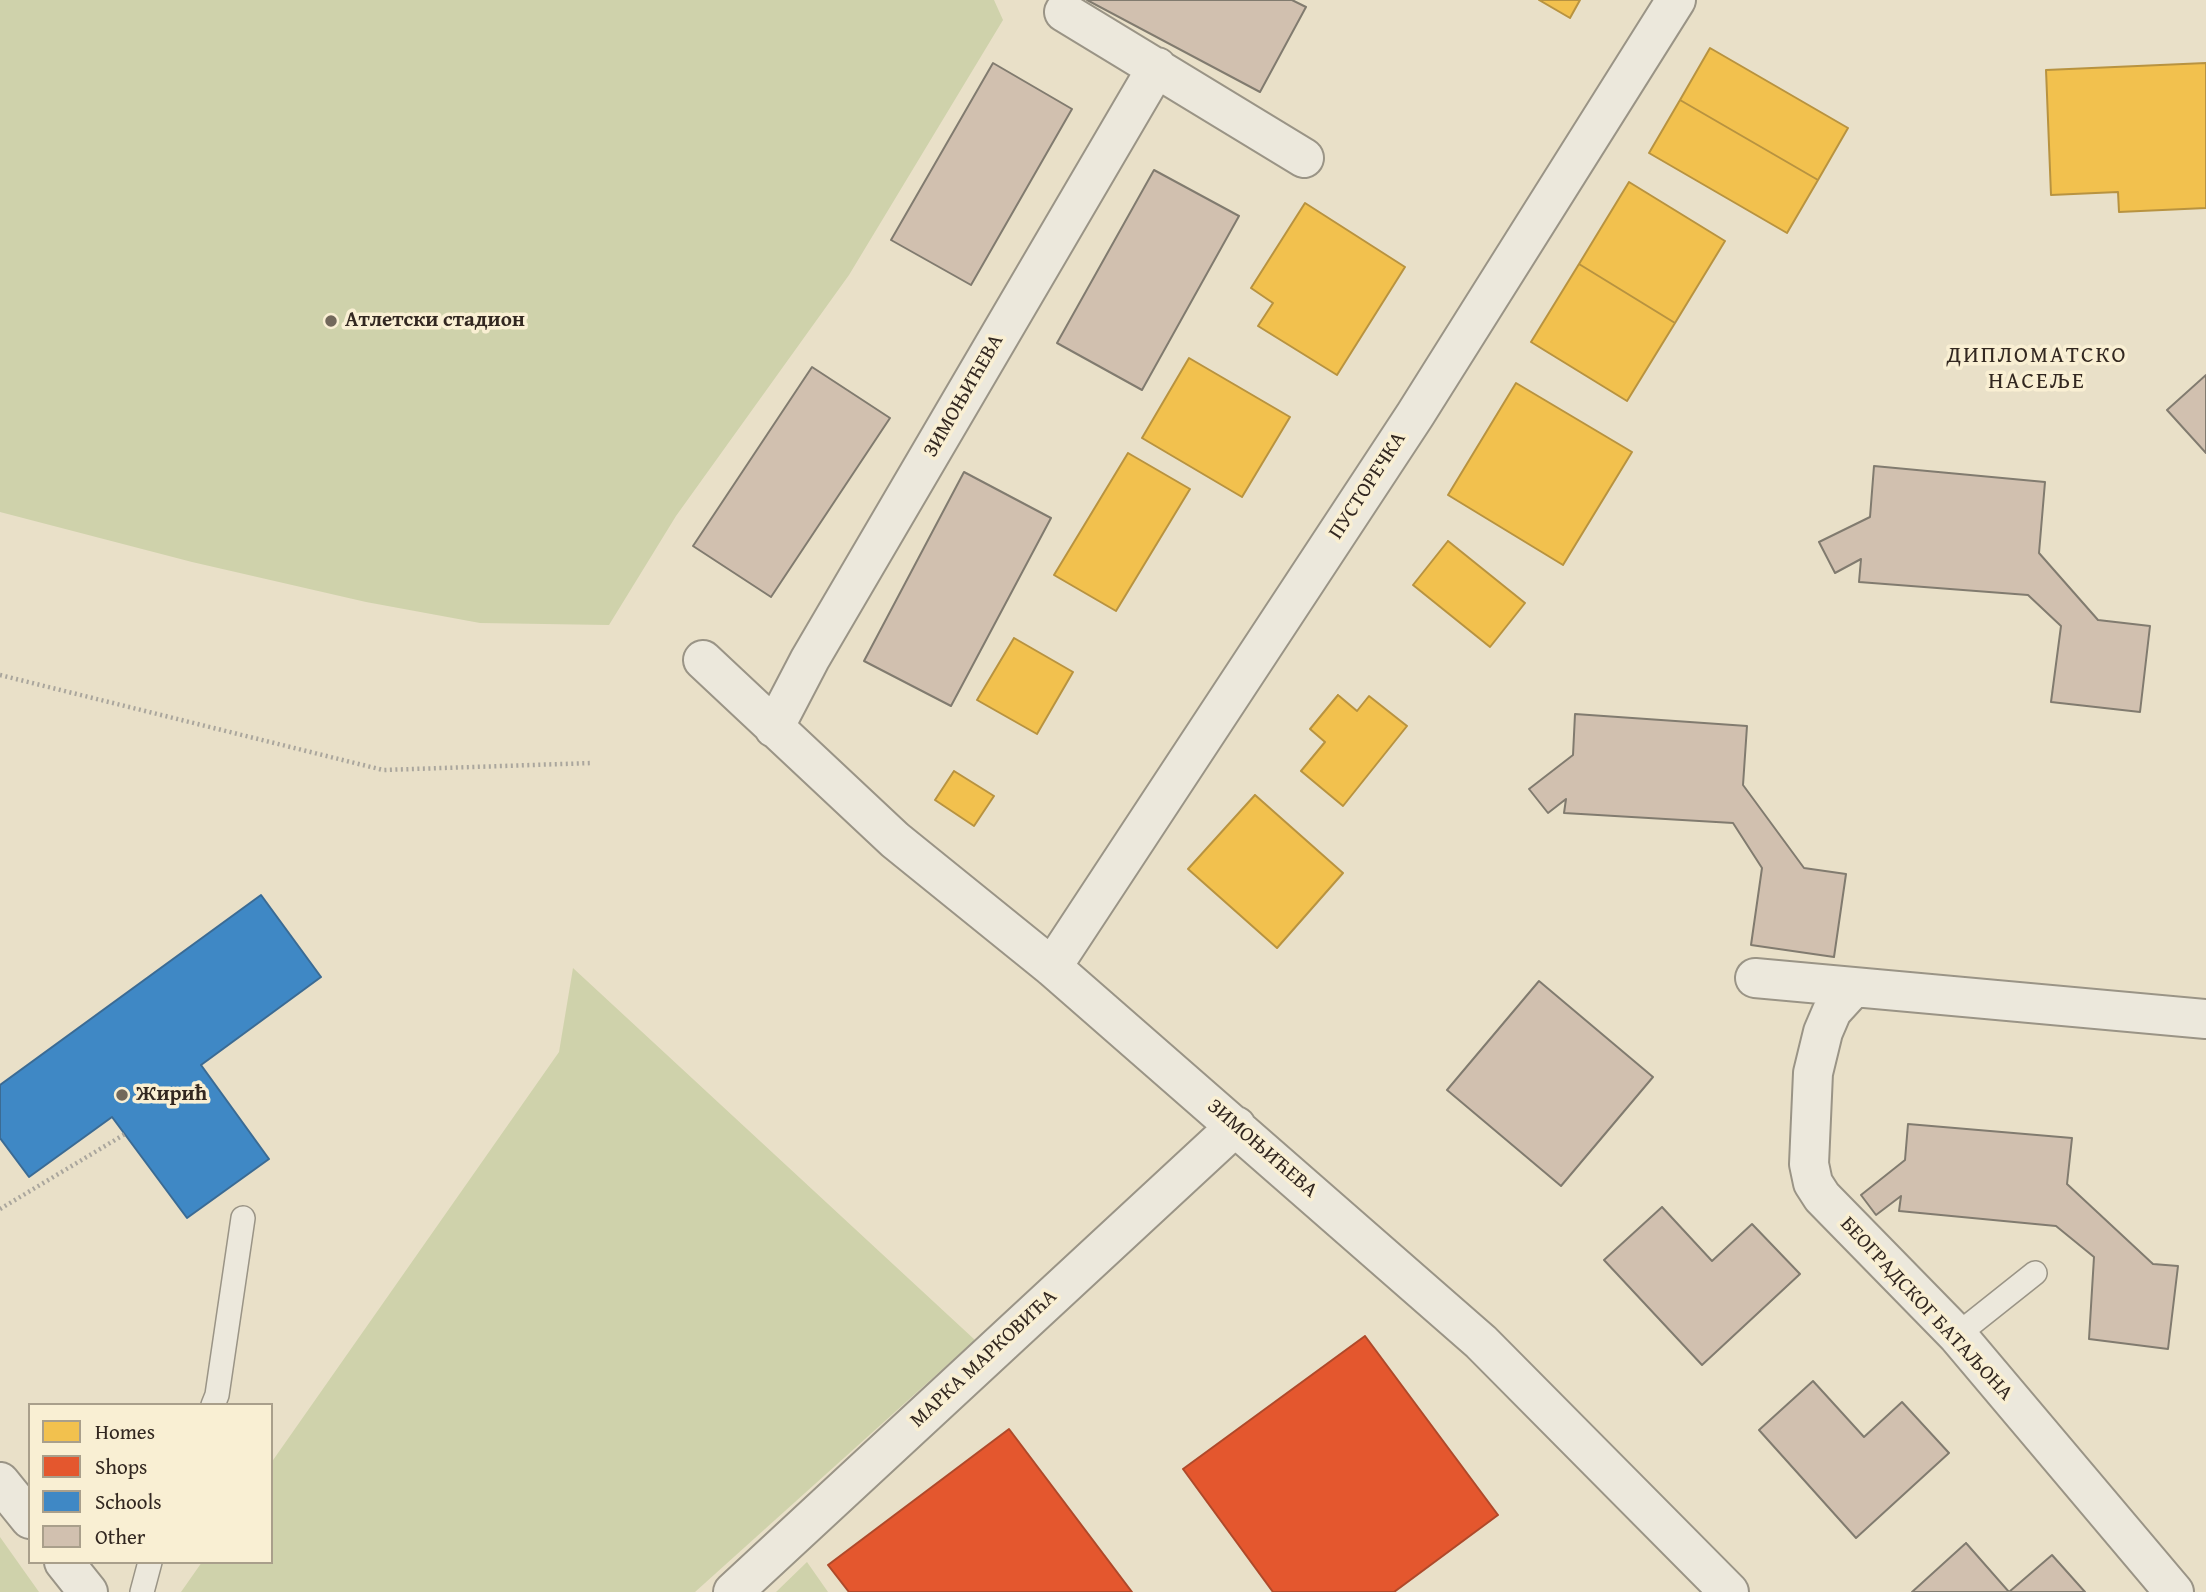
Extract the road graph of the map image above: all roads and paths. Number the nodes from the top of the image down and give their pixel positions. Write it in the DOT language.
graph roads {
  1 [pos="1676,0"];
  2 [pos="1064,12"];
  3 [pos="1157,67"];
  4 [pos="1304,158"];
  5 [pos="703,660"];
  6 [pos="0,675"];
  7 [pos="774,728"];
  8 [pos="592,764"];
  9 [pos="1052,967"];
  10 [pos="1755,978"];
  11 [pos="1853,988"];
  12 [pos="2206,1020"];
  13 [pos="1236,1126"];
  14 [pos="125,1134"];
  15 [pos="0,1209"];
  16 [pos="243,1218"];
  17 [pos="2035,1273"];
  18 [pos="1956,1335"];
  19 [pos="214,1403"];
  20 [pos="0,1482"];
  21 [pos="28,1517"];
  22 [pos="66,1564"];
  23 [pos="149,1564"];
  24 [pos="88,1592"];
  25 [pos="142,1592"];
  26 [pos="733,1592"];
  27 [pos="1729,1592"];
  28 [pos="2174,1592"];
  1 -- 9 [label="street, ПУСТОРЕЧКА"];
  2 -- 3 [label="street"];
  3 -- 4 [label="street"];
  3 -- 7 [label="street, ЗИМОЊИЋЕВА"];
  5 -- 7 [label="street, ЗИМОЊИЋЕВА"];
  6 -- 8 [label="path"];
  7 -- 9 [label="street, ЗИМОЊИЋЕВА"];
  9 -- 13 [label="street, ЗИМОЊИЋЕВА"];
  10 -- 11 [label="street"];
  11 -- 12 [label="street"];
  11 -- 18 [label="street, БЕОГРАДСКОГ БАТАЉОНА"];
  13 -- 26 [label="street, МАРКА МАРКОВИЋА"];
  13 -- 27 [label="street, ЗИМОЊИЋЕВА"];
  14 -- 15 [label="path"];
  16 -- 19 [label="lane"];
  17 -- 18 [label="lane"];
  18 -- 28 [label="street, БЕОГРАДСКОГ БАТАЉОНА"];
  20 -- 21 [label="street"];
  22 -- 24 [label="street"];
  23 -- 25 [label="lane"];
}
